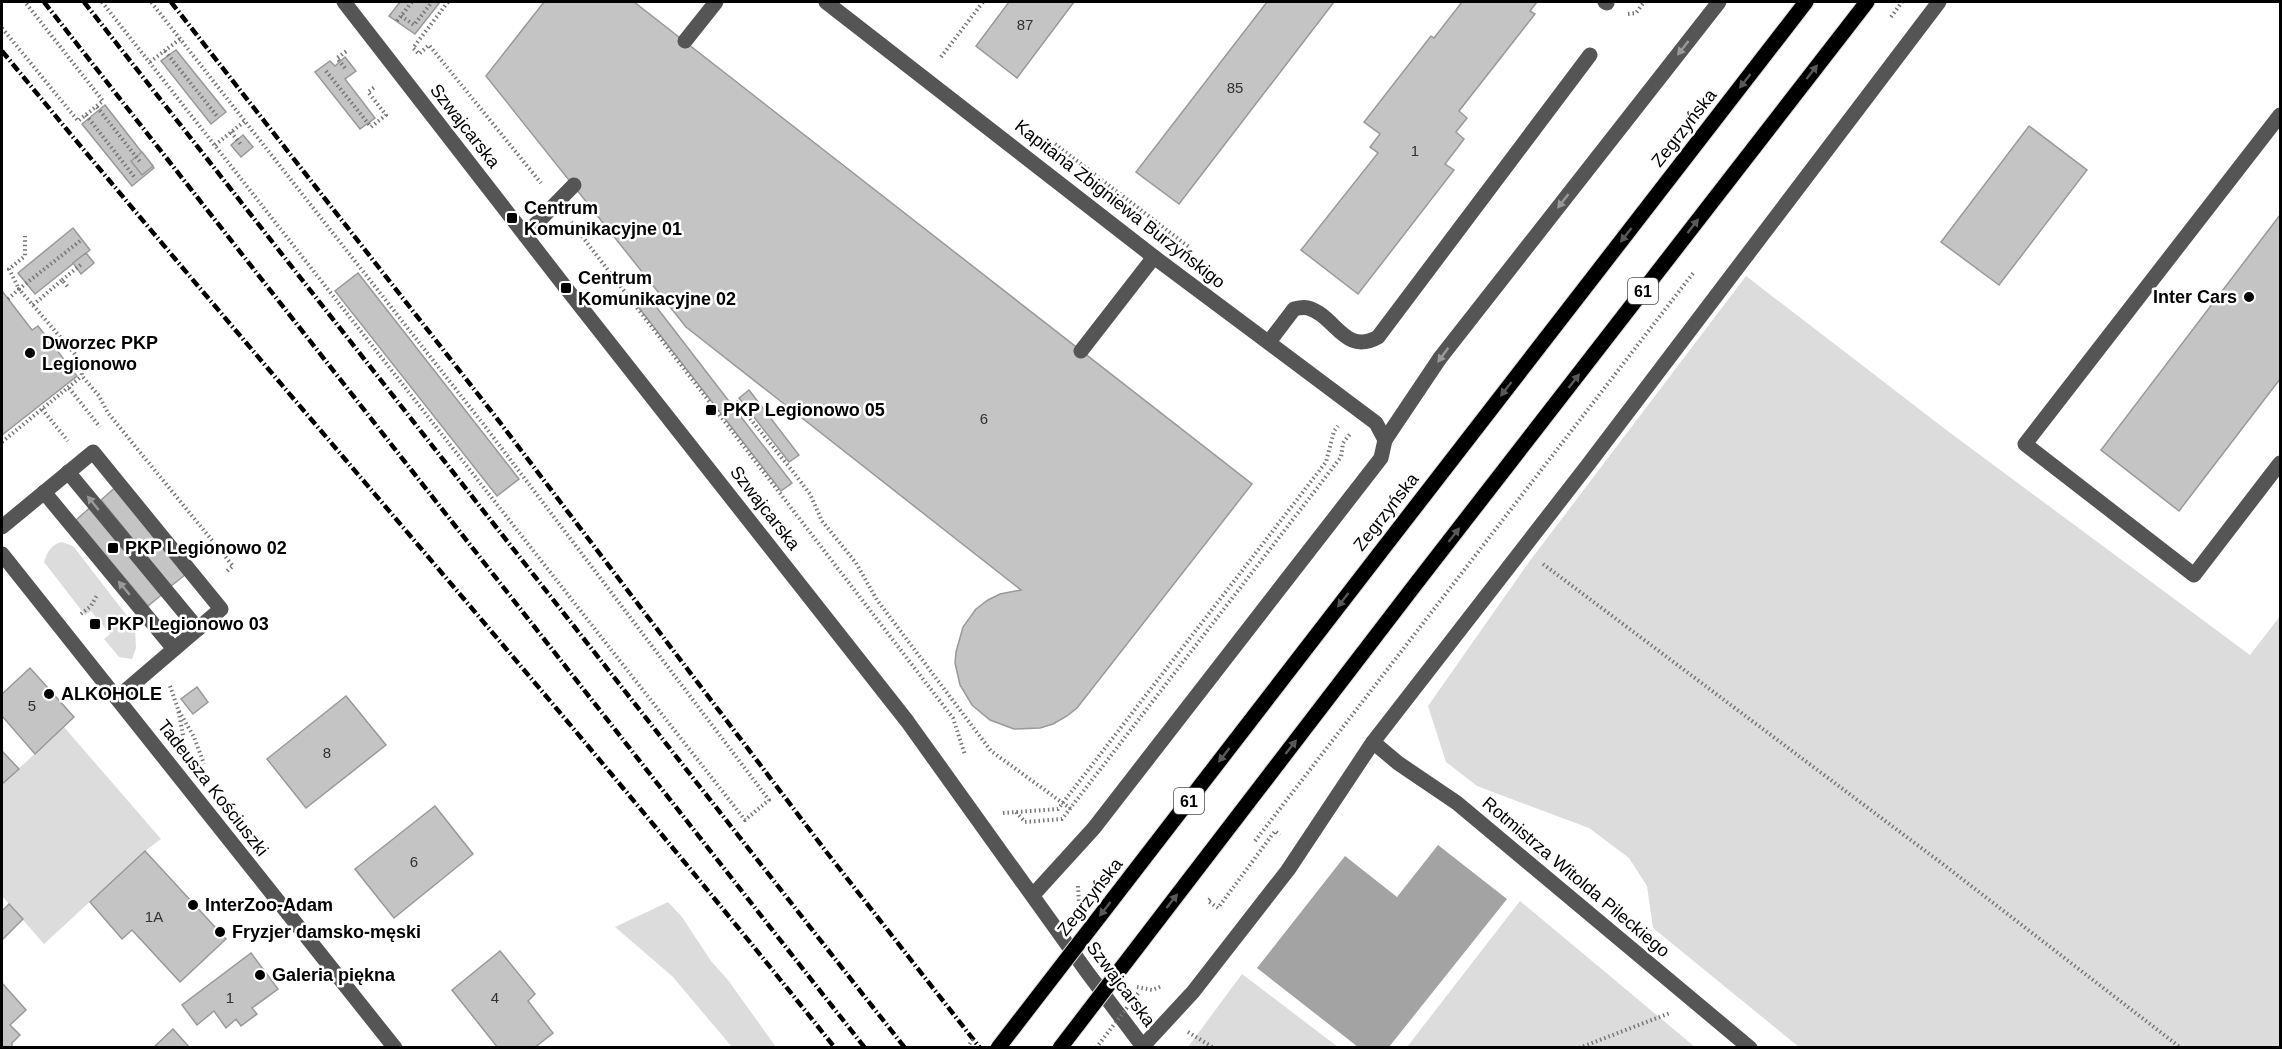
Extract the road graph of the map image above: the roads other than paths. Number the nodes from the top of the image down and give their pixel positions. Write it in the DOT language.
graph roads {
  1 [pos="344,2"];
  2 [pos="716,2"];
  3 [pos="826,2"];
  4 [pos="1719,2"];
  5 [pos="1806,2"];
  6 [pos="1867,2"];
  7 [pos="1939,2"];
  8 [pos="685,41"];
  9 [pos="1590,55"];
  10 [pos="2280,115"];
  11 [pos="574,185"];
  12 [pos="525,235"];
  13 [pos="1154,257"];
  14 [pos="1269,342"];
  15 [pos="1081,351"];
  16 [pos="1385,440"];
  17 [pos="2280,463"];
  18 [pos="68,472"];
  19 [pos="44,492"];
  20 [pos="2,526"];
  21 [pos="2,554"];
  22 [pos="198,629"];
  23 [pos="168,654"];
  24 [pos="117,698"];
  25 [pos="1373,742"];
  26 [pos="1033,895"];
  27 [pos="395,1047"];
  28 [pos="998,1047"];
  29 [pos="1060,1047"];
  30 [pos="1144,1047"];
  31 [pos="1750,1047"];
  1 -- 12 [label="street, Szwajcarska"];
  2 -- 8 [label="street"];
  3 -- 13 [label="street, Kapitana Zbigniewa Burzyńskigo"];
  4 -- 16 [label="street, one-way"];
  5 -- 28 [label="main road, Zegrzyńska / 61, one-way, bridge"];
  29 -- 6 [label="main road, 61, one-way, bridge"];
  7 -- 25 [label="street"];
  9 -- 14 [label="street"];
  10 -- 17 [label="street"];
  11 -- 12 [label="street"];
  12 -- 26 [label="street, Szwajcarska"];
  13 -- 14 [label="street, Kapitana Zbigniewa Burzyńskigo"];
  13 -- 15 [label="street"];
  14 -- 16 [label="street, Kapitana Zbigniewa Burzyńskigo"];
  16 -- 26 [label="street"];
  18 -- 19 [label="street"];
  22 -- 18 [label="street, one-way"];
  18 -- 22 [label="street"];
  19 -- 20 [label="street"];
  23 -- 19 [label="street, one-way"];
  21 -- 24 [label="street, Tadeusza Kościuszki"];
  22 -- 23 [label="street"];
  23 -- 24 [label="street"];
  24 -- 27 [label="street, Tadeusza Kościuszki"];
  25 -- 30 [label="street"];
  25 -- 31 [label="street, Rotmistrza Witolda Pileckiego"];
  26 -- 30 [label="street, Szwajcarska"];
}
